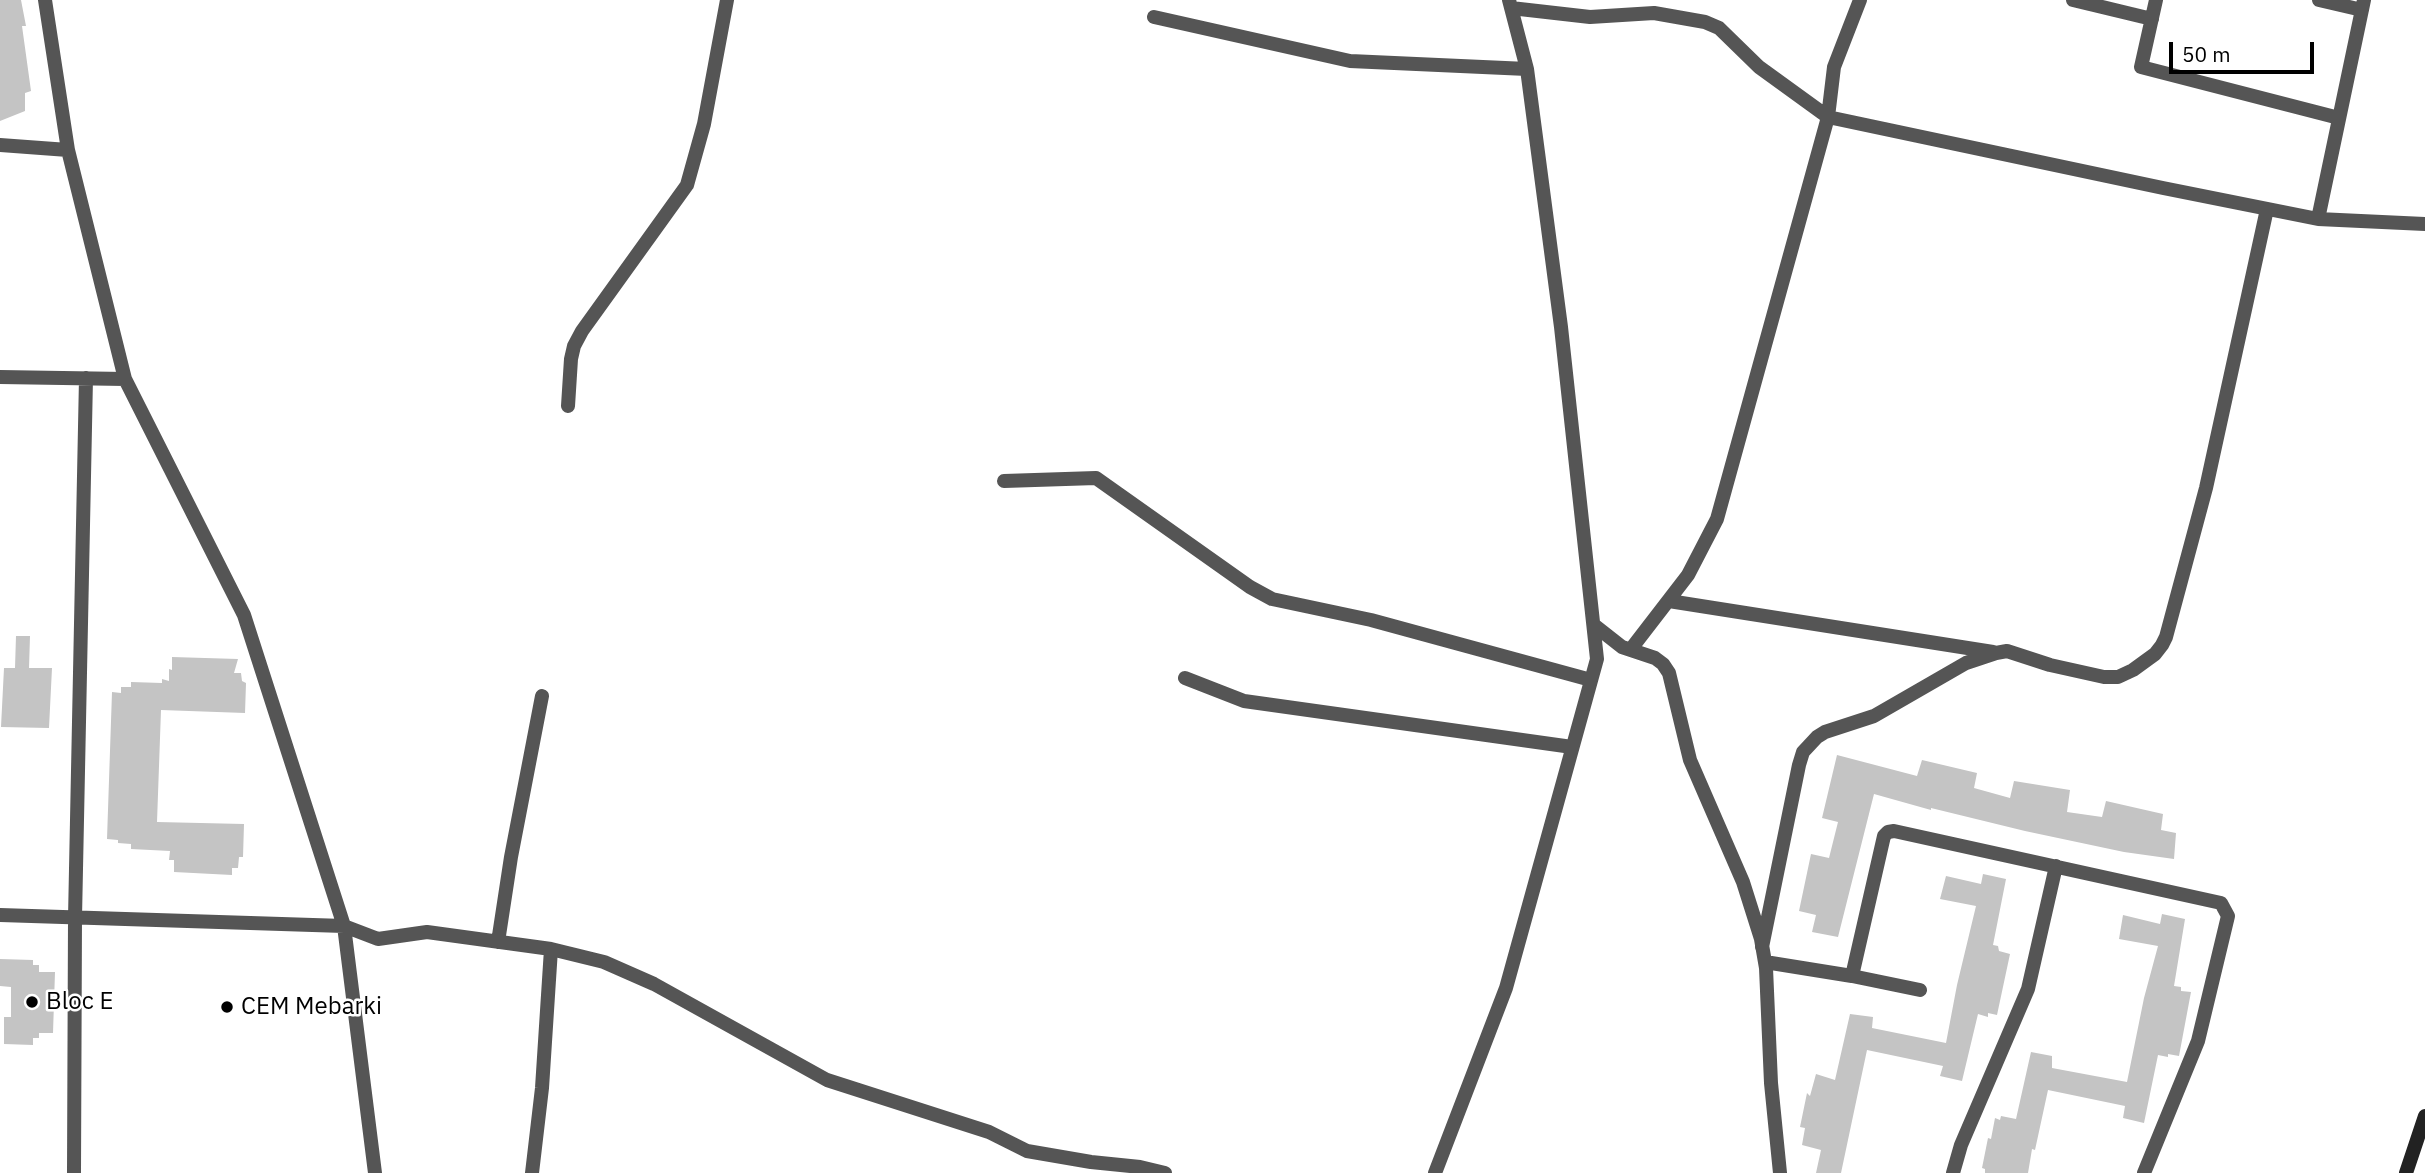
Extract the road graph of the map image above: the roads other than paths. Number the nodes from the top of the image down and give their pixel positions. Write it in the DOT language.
graph roads {
  1 [pos="45,0"];
  2 [pos="727,0"];
  3 [pos="1860,0"];
  4 [pos="2073,0"];
  5 [pos="2156,0"];
  6 [pos="2319,0"];
  7 [pos="1510,4"];
  8 [pos="2363,5"];
  9 [pos="1653,7"];
  10 [pos="1154,17"];
  11 [pos="2151,19"];
  12 [pos="1527,69"];
  13 [pos="1828,117"];
  14 [pos="2339,118"];
  15 [pos="0,145"];
  16 [pos="68,150"];
  17 [pos="2267,209"];
  18 [pos="2318,219"];
  19 [pos="2425,224"];
  20 [pos="0,377"];
  21 [pos="86,378"];
  22 [pos="125,379"];
  23 [pos="568,406"];
  24 [pos="1004,481"];
  25 [pos="1669,601"];
  26 [pos="1594,625"];
  27 [pos="1626,648"];
  28 [pos="1996,653"];
  29 [pos="1597,659"];
  30 [pos="1185,678"];
  31 [pos="1591,680"];
  32 [pos="542,696"];
  33 [pos="1572,747"];
  34 [pos="2056,866"];
  35 [pos="0,915"];
  36 [pos="75,918"];
  37 [pos="344,926"];
  38 [pos="498,942"];
  39 [pos="1762,947"];
  40 [pos="551,949"];
  41 [pos="1765,962"];
  42 [pos="1852,976"];
  43 [pos="1920,990"];
  44 [pos="2425,1115"];
  45 [pos="74,1173"];
  46 [pos="375,1173"];
  47 [pos="532,1173"];
  48 [pos="1165,1173"];
  49 [pos="1435,1173"];
  50 [pos="1780,1173"];
  51 [pos="1953,1173"];
  52 [pos="2144,1173"];
  53 [pos="2406,1173"];
  1 -- 16 [label="street"];
  2 -- 23 [label="street"];
  3 -- 13 [label="street"];
  4 -- 11 [label="street"];
  5 -- 11 [label="street"];
  6 -- 8 [label="street"];
  7 -- 9 [label="street"];
  7 -- 12 [label="street"];
  8 -- 14 [label="street"];
  9 -- 13 [label="street"];
  10 -- 12 [label="street"];
  11 -- 14 [label="street"];
  12 -- 26 [label="street"];
  13 -- 17 [label="street"];
  13 -- 25 [label="street"];
  14 -- 18 [label="street"];
  15 -- 16 [label="street"];
  16 -- 22 [label="street"];
  17 -- 18 [label="street"];
  17 -- 28 [label="street"];
  18 -- 19 [label="street"];
  20 -- 21 [label="street"];
  21 -- 22 [label="street"];
  21 -- 36 [label="street"];
  22 -- 37 [label="street"];
  24 -- 31 [label="street"];
  25 -- 27 [label="street"];
  25 -- 28 [label="street"];
  26 -- 27 [label="street"];
  26 -- 29 [label="street"];
  27 -- 29 [label="street"];
  27 -- 39 [label="street"];
  28 -- 39 [label="street"];
  29 -- 31 [label="street"];
  30 -- 33 [label="street"];
  31 -- 33 [label="street"];
  32 -- 38 [label="street"];
  33 -- 49 [label="street"];
  34 -- 42 [label="street"];
  34 -- 51 [label="street"];
  34 -- 52 [label="street"];
  35 -- 36 [label="street"];
  36 -- 37 [label="street"];
  36 -- 45 [label="street"];
  37 -- 38 [label="street"];
  37 -- 46 [label="street"];
  38 -- 40 [label="street"];
  39 -- 41 [label="street"];
  40 -- 47 [label="street"];
  40 -- 48 [label="street"];
  41 -- 42 [label="street"];
  41 -- 50 [label="street"];
  42 -- 43 [label="street"];
  44 -- 53 [label="main road"];
}
